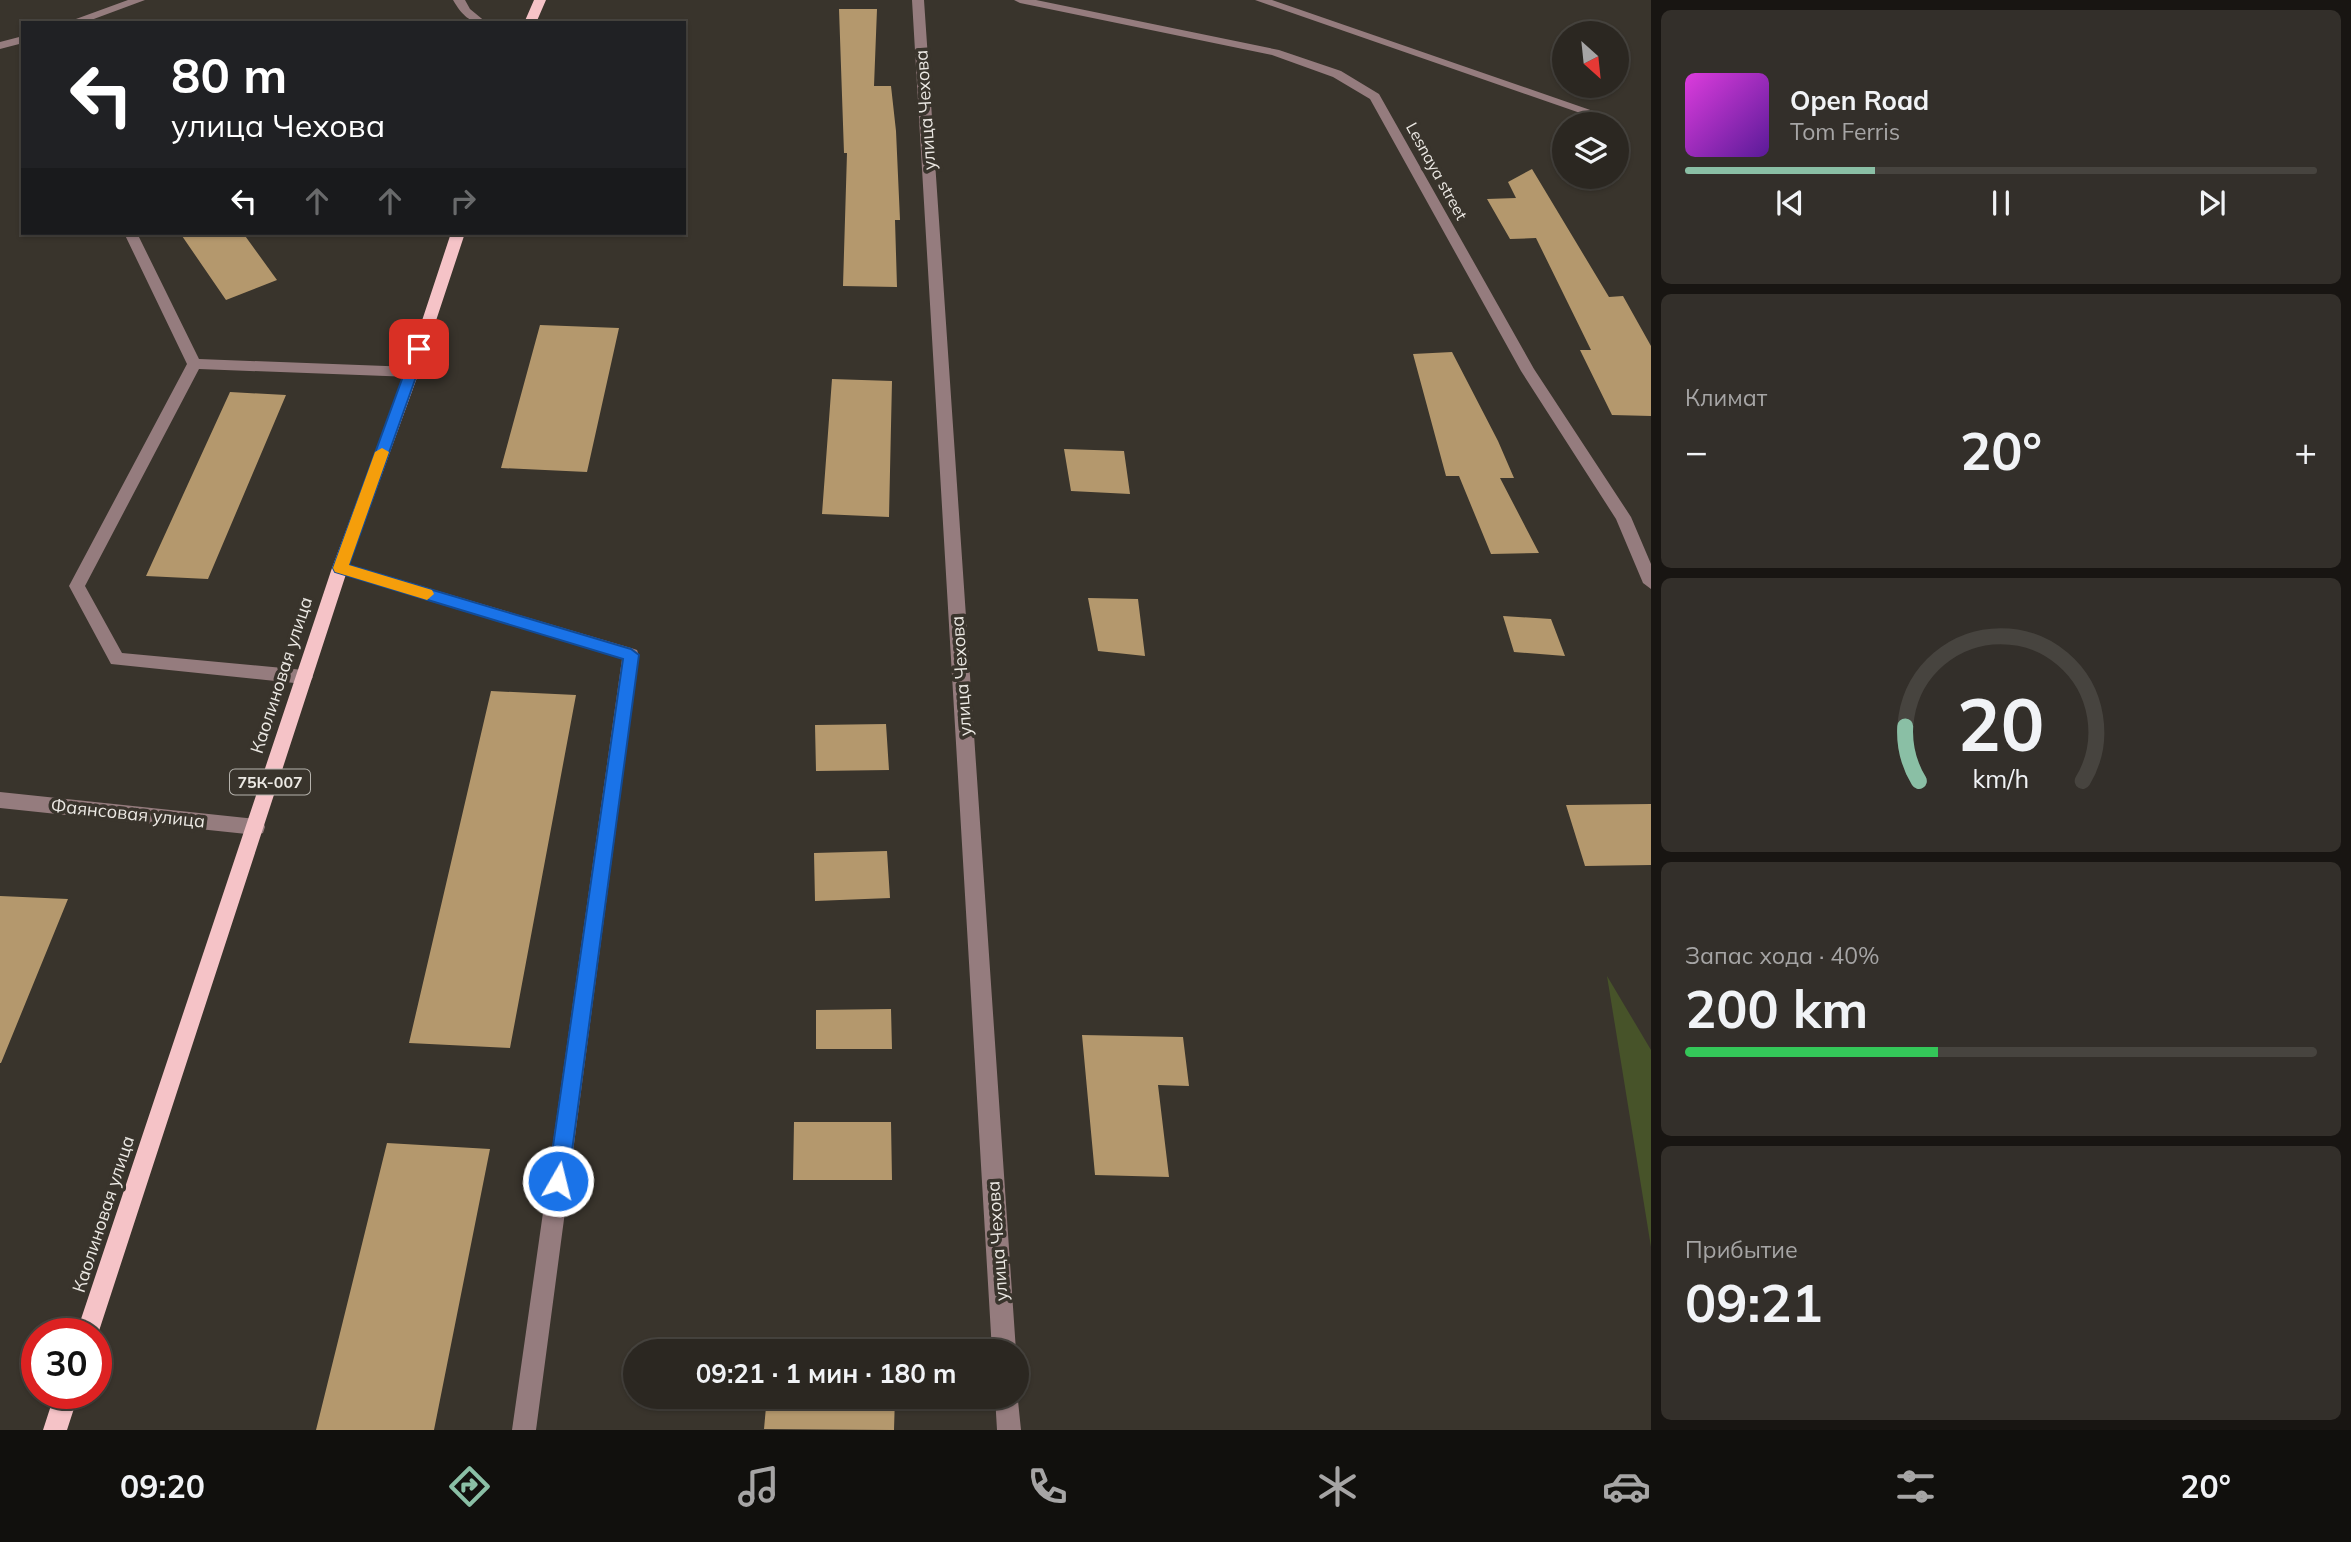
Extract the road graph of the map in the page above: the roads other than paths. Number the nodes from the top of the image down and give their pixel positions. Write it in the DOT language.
graph roads {
  1 [pos="139,0"];
  2 [pos="459,0"];
  3 [pos="540,0"];
  4 [pos="918,0"];
  5 [pos="1020,0"];
  6 [pos="1261,0"];
  7 [pos="77,21"];
  8 [pos="478,21"];
  9 [pos="531,21"];
  10 [pos="21,40"];
  11 [pos="0,46"];
  12 [pos="1590,112"];
  13 [pos="132,235"];
  14 [pos="456,235"];
  15 [pos="194,364"];
  16 [pos="411,372"];
  17 [pos="340,568"];
  18 [pos="1651,583"];
  19 [pos="304,677"];
  20 [pos="0,800"];
  21 [pos="256,827"];
  22 [pos="92,1318"];
  23 [pos="1003,1339"];
  24 [pos="62,1409"];
  25 [pos="1008,1409"];
  26 [pos="55,1430"];
  27 [pos="524,1430"];
  28 [pos="1009,1430"];
  1 -- 7 [label="street"];
  2 -- 8 [label="street"];
  3 -- 9 [label="main road"];
  4 -- 23 [label="street, улица Чехова"];
  5 -- 18 [label="street, Lesnaya street"];
  6 -- 12 [label="street"];
  10 -- 11 [label="street"];
  13 -- 15 [label="street"];
  14 -- 16 [label="main road, Каолиновая улица / 75К-007"];
  15 -- 16 [label="street"];
  15 -- 19 [label="street"];
  16 -- 17 [label="main road, Каолиновая улица / 75К-007"];
  17 -- 19 [label="main road, Каолиновая улица / 75К-007"];
  17 -- 27 [label="street"];
  19 -- 21 [label="main road, Каолиновая улица / 75К-007"];
  20 -- 21 [label="street, Фаянсовая улица"];
  21 -- 22 [label="main road, Каолиновая улица / 75К-007"];
  24 -- 26 [label="main road"];
  25 -- 28 [label="street"];
}
